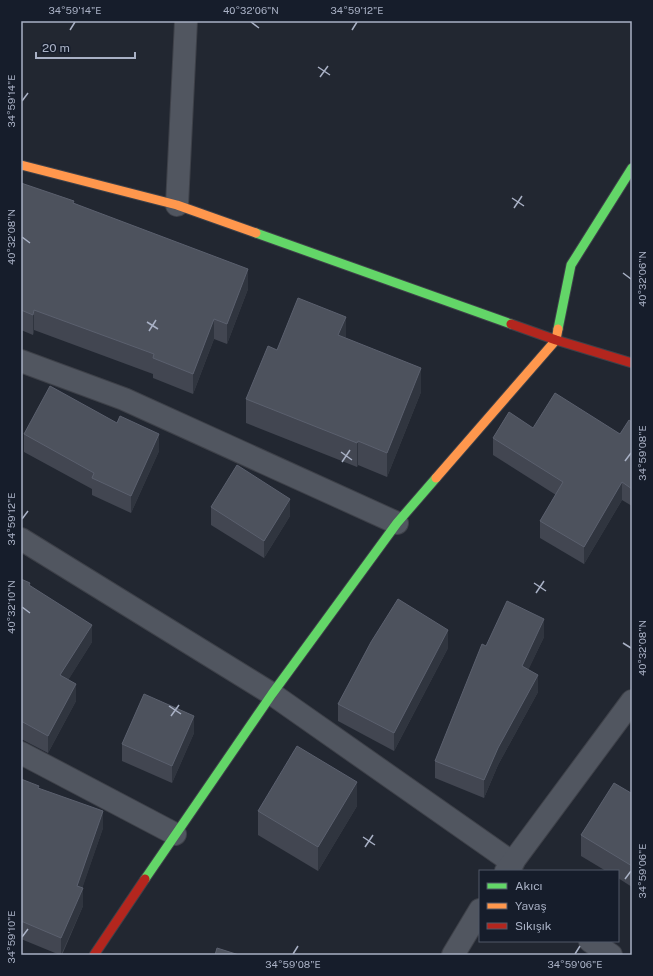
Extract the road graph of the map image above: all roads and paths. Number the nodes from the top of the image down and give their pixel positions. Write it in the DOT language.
graph roads {
  1 [pos="186,21"];
  2 [pos="21,165"];
  3 [pos="632,168"];
  4 [pos="177,205"];
  5 [pos="556,340"];
  6 [pos="21,361"];
  7 [pos="632,364"];
  8 [pos="397,523"];
  9 [pos="21,539"];
  10 [pos="272,694"];
  11 [pos="632,701"];
  12 [pos="21,753"];
  13 [pos="175,834"];
  14 [pos="509,867"];
  15 [pos="479,912"];
  16 [pos="592,942"];
  17 [pos="94,955"];
  18 [pos="453,955"];
  19 [pos="611,955"];
  1 -- 4 [label="street"];
  2 -- 4 [label="street"];
  3 -- 5 [label="street"];
  4 -- 5 [label="street"];
  5 -- 7 [label="street"];
  5 -- 8 [label="street"];
  6 -- 8 [label="street"];
  8 -- 10 [label="street"];
  9 -- 10 [label="street"];
  10 -- 13 [label="street"];
  10 -- 14 [label="street"];
  11 -- 14 [label="street"];
  12 -- 13 [label="street"];
  13 -- 17 [label="street"];
  15 -- 18 [label="street"];
  16 -- 19 [label="street"];
}
